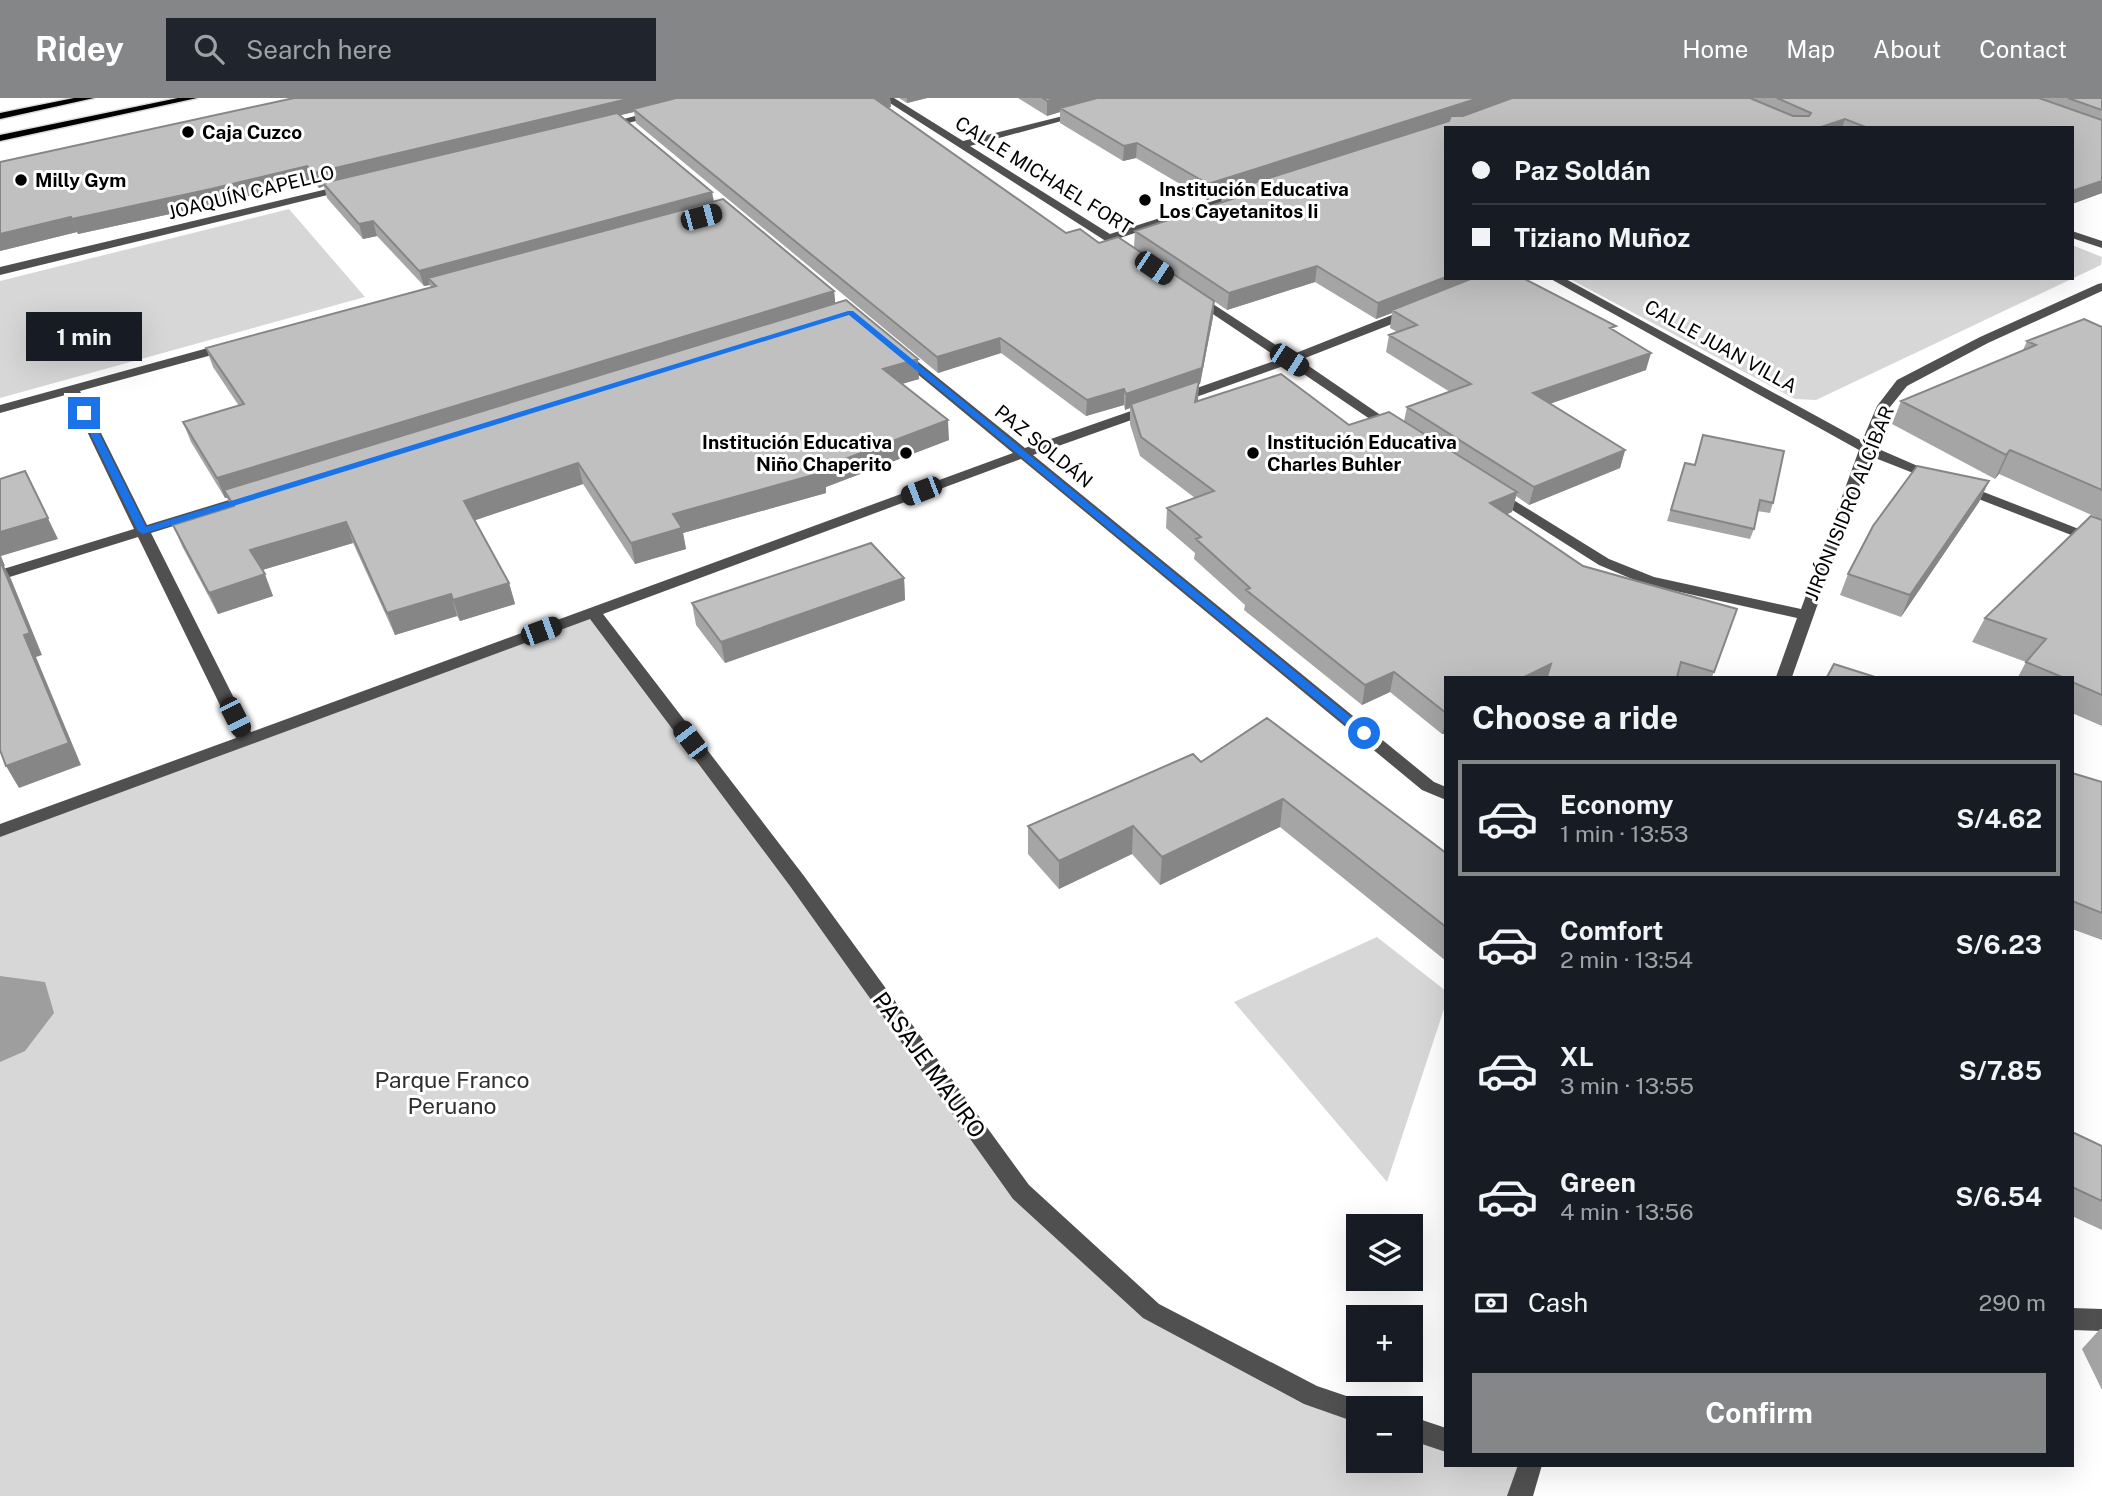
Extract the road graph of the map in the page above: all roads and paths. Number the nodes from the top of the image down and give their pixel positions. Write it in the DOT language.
graph roads {
  1 [pos="89,98"];
  2 [pos="192,98"];
  3 [pos="887,98"];
  4 [pos="676,108"];
  5 [pos="1094,109"];
  6 [pos="0,116"];
  7 [pos="596,128"];
  8 [pos="0,138"];
  9 [pos="961,145"];
  10 [pos="354,186"];
  11 [pos="1251,192"];
  12 [pos="2074,235"];
  13 [pos="1109,238"];
  14 [pos="2102,246"];
  15 [pos="1142,261"];
  16 [pos="0,271"];
  17 [pos="1559,280"];
  18 [pos="1176,284"];
  19 [pos="2102,287"];
  20 [pos="1425,307"];
  21 [pos="244,342"];
  22 [pos="893,348"];
  23 [pos="1289,360"];
  24 [pos="72,390"];
  25 [pos="0,410"];
  26 [pos="1402,434"];
  27 [pos="1866,449"];
  28 [pos="1022,454"];
  29 [pos="1482,485"];
  30 [pos="263,494"];
  31 [pos="143,531"];
  32 [pos="2102,543"];
  33 [pos="0,575"];
  34 [pos="593,612"];
  35 [pos="1804,615"];
  36 [pos="1784,676"];
  37 [pos="246,740"];
  38 [pos="1444,793"];
  39 [pos="0,831"];
  40 [pos="2074,1319"];
  41 [pos="2102,1320"];
  42 [pos="1346,1407"];
  43 [pos="1423,1432"];
  44 [pos="1444,1439"];
  45 [pos="1527,1467"];
  46 [pos="1520,1496"];
  1 -- 6 [label="main road"];
  2 -- 8 [label="main road"];
  3 -- 9 [label="street, CALLE MICHAEL FORT"];
  4 -- 7 [label="street"];
  5 -- 9 [label="street"];
  9 -- 13 [label="street, CALLE MICHAEL FORT"];
  10 -- 16 [label="street, JOAQUÍN CAPELLO"];
  11 -- 13 [label="street"];
  12 -- 14 [label="street"];
  13 -- 15 [label="street, CALLE MICHAEL FORT"];
  17 -- 27 [label="street, CALLE JUAN VILLA"];
  18 -- 23 [label="street"];
  19 -- 27 [label="street, JIRÓN ISIDRO ALCÍBAR"];
  20 -- 23 [label="street"];
  21 -- 24 [label="street"];
  22 -- 28 [label="street, PAZ SOLDÁN"];
  23 -- 26 [label="street"];
  23 -- 28 [label="street"];
  24 -- 25 [label="street"];
  24 -- 31 [label="street"];
  27 -- 32 [label="street, CALLE JUAN VILLA"];
  27 -- 35 [label="street, JIRÓN ISIDRO ALCÍBAR"];
  28 -- 34 [label="street"];
  28 -- 38 [label="street, PAZ SOLDÁN"];
  29 -- 35 [label="street"];
  30 -- 31 [label="street"];
  31 -- 33 [label="street"];
  31 -- 37 [label="street"];
  34 -- 37 [label="street"];
  34 -- 42 [label="street, PASAJE MAURO"];
  35 -- 36 [label="street, JIRÓN ISIDRO ALCÍBAR"];
  37 -- 39 [label="street"];
  40 -- 41 [label="street"];
  43 -- 44 [label="street"];
  45 -- 46 [label="street"];
}
